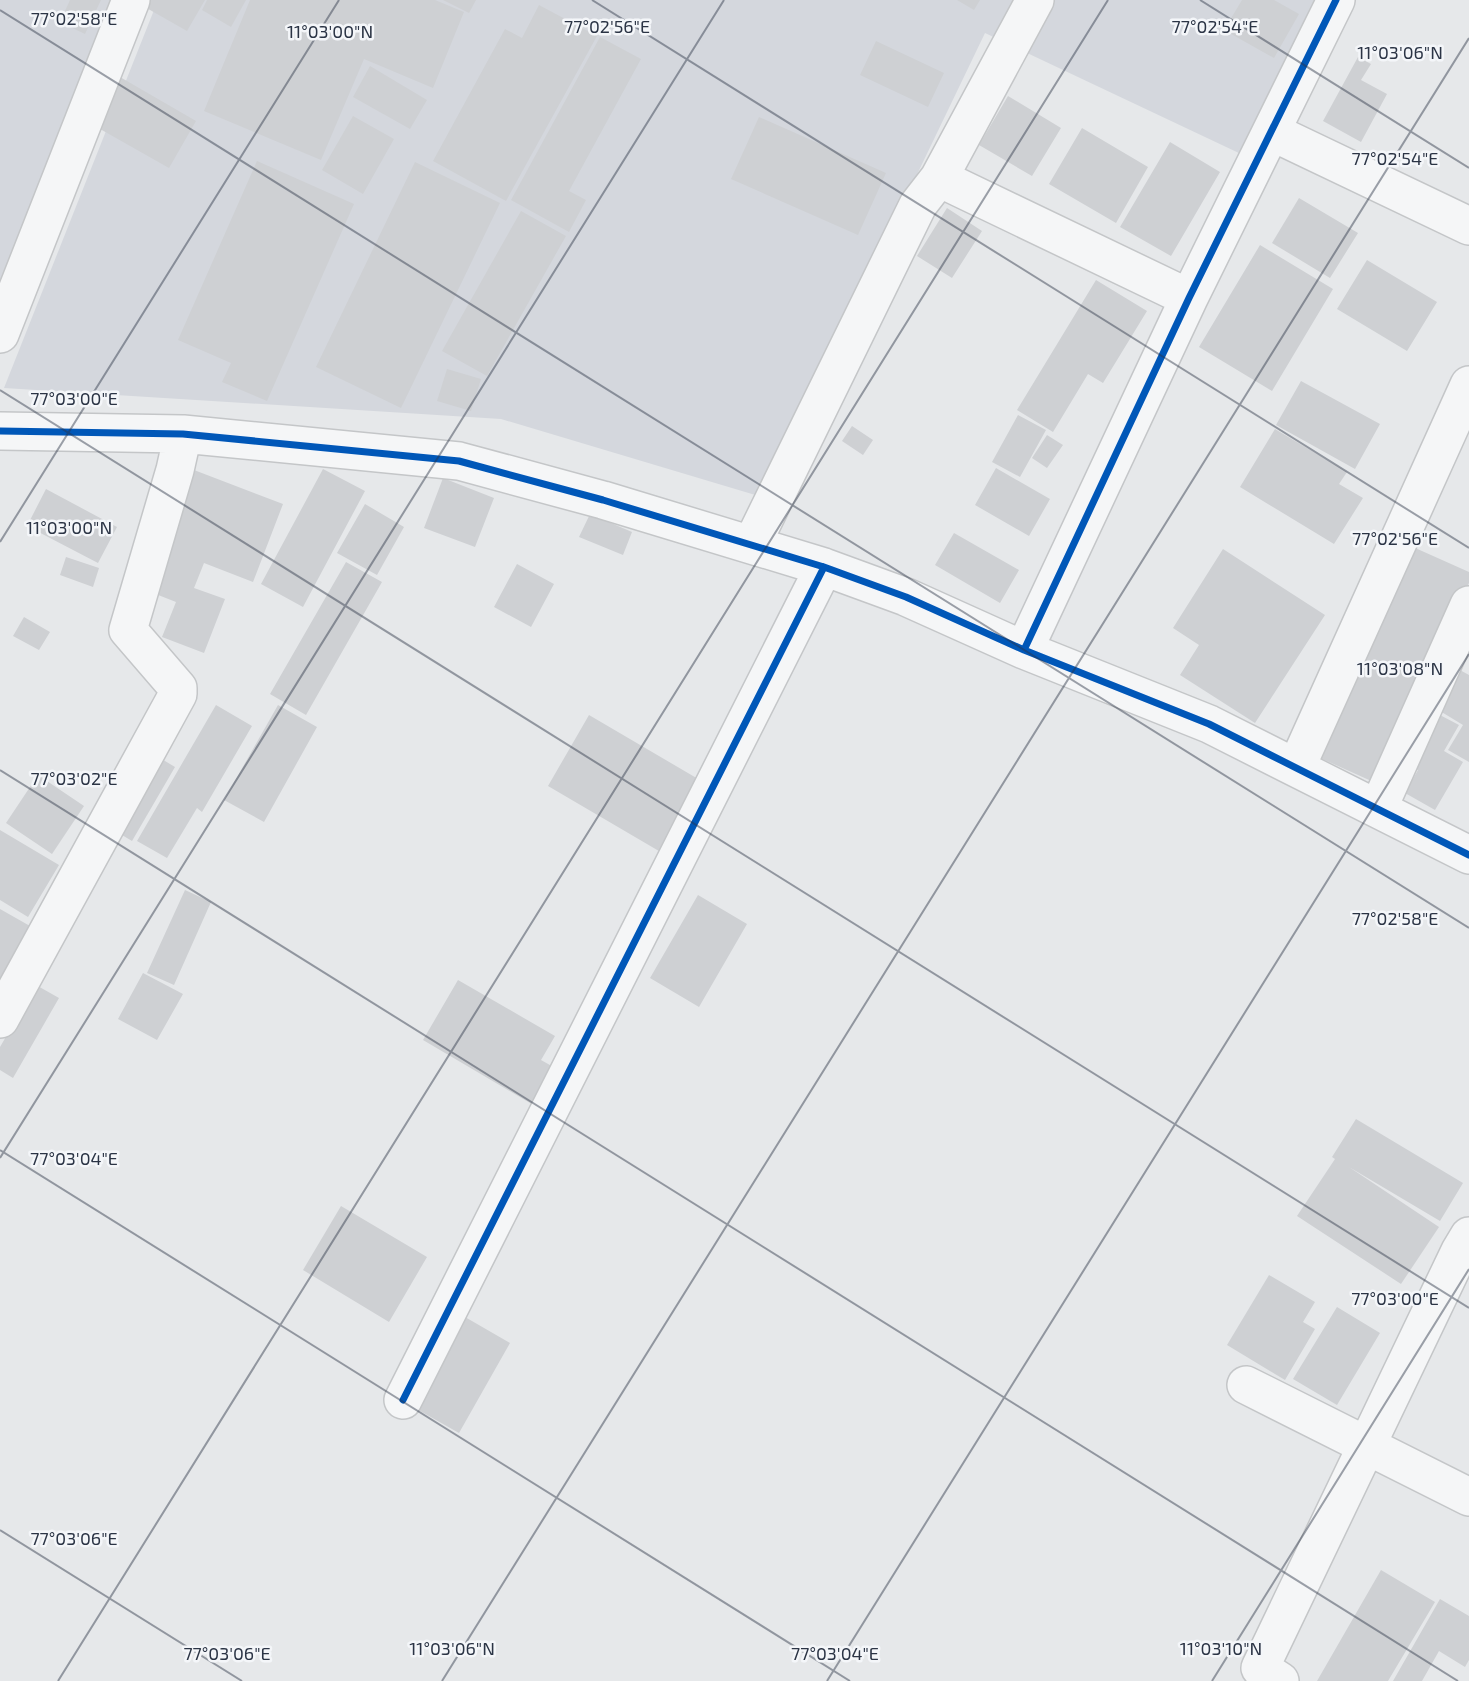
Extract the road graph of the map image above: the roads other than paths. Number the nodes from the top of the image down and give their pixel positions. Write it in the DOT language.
graph roads {
  1 [pos="131,0"];
  2 [pos="1035,0"];
  3 [pos="1336,0"];
  4 [pos="1272,132"];
  5 [pos="939,178"];
  6 [pos="1469,226"];
  7 [pos="1189,298"];
  8 [pos="0,334"];
  9 [pos="1469,385"];
  10 [pos="0,431"];
  11 [pos="183,434"];
  12 [pos="752,544"];
  13 [pos="824,567"];
  14 [pos="1469,606"];
  15 [pos="1024,650"];
  16 [pos="1296,768"];
  17 [pos="1378,809"];
  18 [pos="1469,855"];
  19 [pos="0,1018"];
  20 [pos="1469,1236"];
  21 [pos="1246,1385"];
  22 [pos="403,1399"];
  23 [pos="1367,1446"];
  24 [pos="1469,1497"];
  25 [pos="1280,1681"];
  1 -- 8 [label="street"];
  2 -- 5 [label="street"];
  3 -- 4 [label="street"];
  4 -- 6 [label="street"];
  4 -- 7 [label="street"];
  5 -- 7 [label="street"];
  5 -- 12 [label="street"];
  7 -- 15 [label="street"];
  9 -- 16 [label="street"];
  10 -- 11 [label="street"];
  11 -- 12 [label="street"];
  11 -- 19 [label="street"];
  12 -- 13 [label="street"];
  13 -- 15 [label="street"];
  13 -- 22 [label="street"];
  14 -- 17 [label="street"];
  15 -- 16 [label="street"];
  16 -- 17 [label="street"];
  17 -- 18 [label="street"];
  20 -- 23 [label="street"];
  21 -- 23 [label="street"];
  23 -- 24 [label="street"];
  23 -- 25 [label="street"];
}
